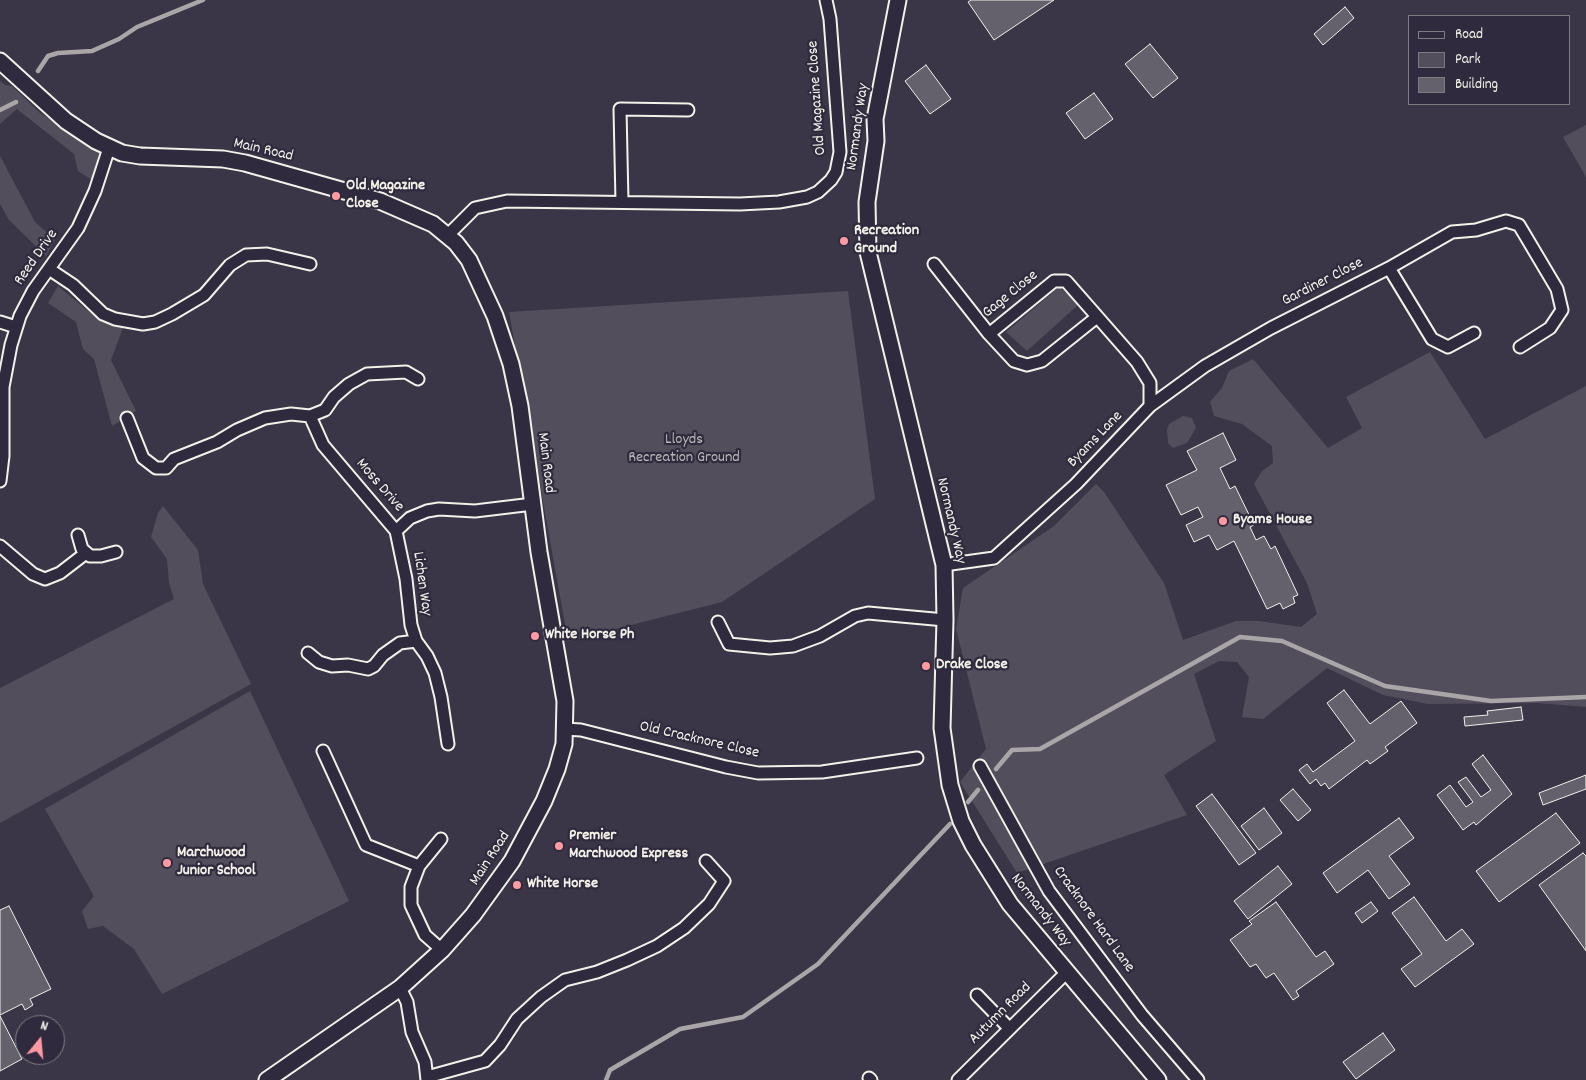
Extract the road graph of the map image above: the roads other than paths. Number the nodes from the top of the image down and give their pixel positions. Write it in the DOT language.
graph roads {
  1 [pos="826,0"];
  2 [pos="898,0"];
  3 [pos="0,61"];
  4 [pos="688,110"];
  5 [pos="109,148"];
  6 [pos="622,202"];
  7 [pos="448,235"];
  8 [pos="310,264"];
  9 [pos="934,264"];
  10 [pos="1389,268"];
  11 [pos="49,269"];
  12 [pos="1097,317"];
  13 [pos="0,322"];
  14 [pos="16,327"];
  15 [pos="1271,328"];
  16 [pos="1474,333"];
  17 [pos="989,334"];
  18 [pos="1520,347"];
  19 [pos="418,379"];
  20 [pos="1150,406"];
  21 [pos="310,416"];
  22 [pos="127,418"];
  23 [pos="0,481"];
  24 [pos="533,504"];
  25 [pos="396,531"];
  26 [pos="78,535"];
  27 [pos="0,546"];
  28 [pos="116,552"];
  29 [pos="86,554"];
  30 [pos="944,565"];
  31 [pos="945,620"];
  32 [pos="718,622"];
  33 [pos="416,641"];
  34 [pos="308,653"];
  35 [pos="565,729"];
  36 [pos="448,744"];
  37 [pos="323,751"];
  38 [pos="917,758"];
  39 [pos="980,766"];
  40 [pos="441,840"];
  41 [pos="706,861"];
  42 [pos="419,866"];
  43 [pos="442,950"];
  44 [pos="1067,972"];
  45 [pos="400,988"];
  46 [pos="977,994"];
  47 [pos="1009,1028"];
  48 [pos="966,1077"];
  49 [pos="427,1078"];
  50 [pos="267,1080"];
  51 [pos="1158,1080"];
  52 [pos="1198,1080"];
  1 -- 6 [label="street, Old Magazine Close"];
  2 -- 30 [label="street, Normandy Way"];
  3 -- 5 [label="street, Main Road"];
  4 -- 6 [label="street"];
  5 -- 7 [label="street, Main Road"];
  5 -- 11 [label="street, Reed Drive"];
  6 -- 7 [label="street, Old Magazine Close"];
  7 -- 24 [label="street, Main Road"];
  8 -- 11 [label="street"];
  9 -- 17 [label="street, Gage Close"];
  10 -- 15 [label="street, Gardiner Close"];
  10 -- 16 [label="street, Gardiner Close"];
  10 -- 18 [label="street, Gardiner Close"];
  11 -- 14 [label="street, Reed Drive"];
  12 -- 17 [label="street, Gage Close"];
  12 -- 17 [label="street, Gage Close"];
  12 -- 20 [label="street, Gage Close"];
  13 -- 14 [label="street"];
  14 -- 23 [label="street, Reed Drive"];
  15 -- 20 [label="street, Byams Lane"];
  19 -- 21 [label="street"];
  20 -- 30 [label="street, Byams Lane"];
  21 -- 22 [label="street"];
  21 -- 25 [label="street, Moss Drive"];
  24 -- 25 [label="street, Moss Drive"];
  24 -- 35 [label="street, Main Road"];
  25 -- 33 [label="street, Lichen Way"];
  26 -- 29 [label="street"];
  27 -- 29 [label="street"];
  28 -- 29 [label="street"];
  30 -- 31 [label="street, Normandy Way"];
  31 -- 32 [label="street"];
  31 -- 44 [label="street, Normandy Way"];
  33 -- 34 [label="street"];
  33 -- 36 [label="street"];
  35 -- 38 [label="street, Old Cracknore Close"];
  35 -- 43 [label="street, Main Road"];
  37 -- 42 [label="street"];
  39 -- 52 [label="street, Cracknore Hard Lane"];
  40 -- 42 [label="street"];
  41 -- 49 [label="street"];
  42 -- 43 [label="street"];
  43 -- 45 [label="street, Main Road"];
  44 -- 47 [label="street, Autumn Road"];
  44 -- 51 [label="street, Normandy Way"];
  45 -- 49 [label="street"];
  45 -- 50 [label="street, Main Road"];
  46 -- 47 [label="street"];
  47 -- 48 [label="street, Autumn Road"];
}
